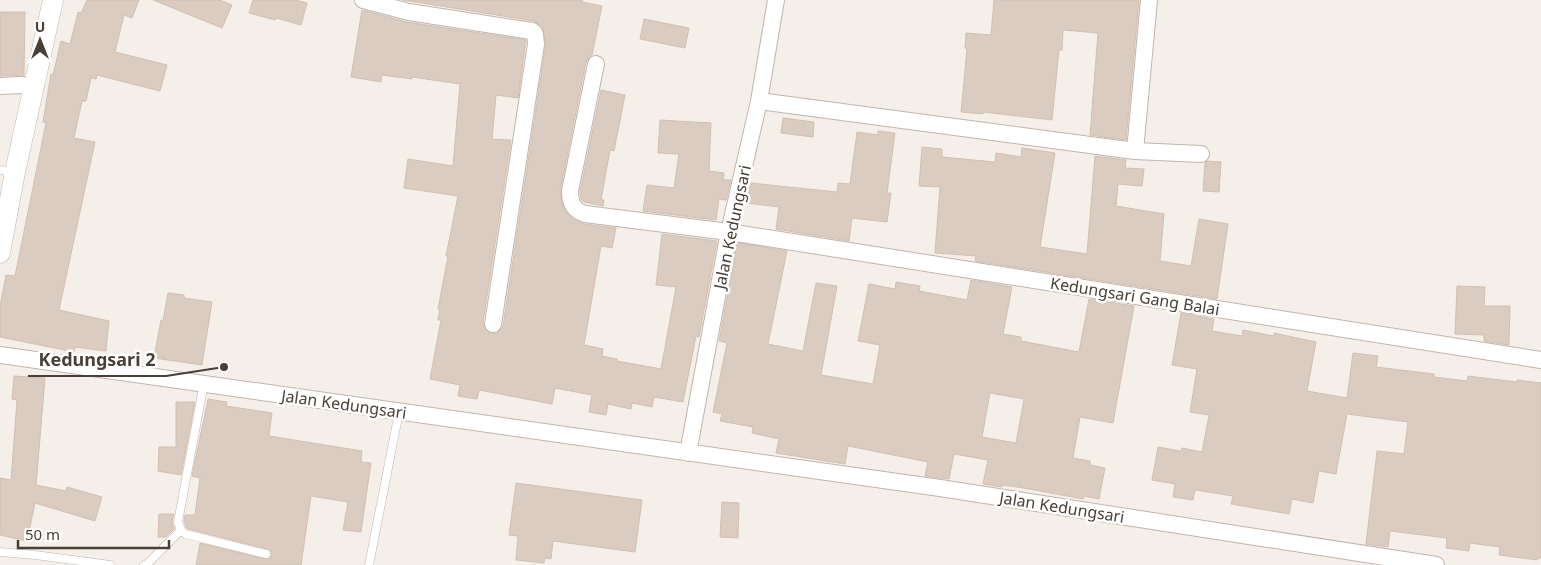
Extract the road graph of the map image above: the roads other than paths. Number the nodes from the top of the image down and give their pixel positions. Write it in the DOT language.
graph roads {
  1 [pos="53,0"];
  2 [pos="363,0"];
  3 [pos="776,0"];
  4 [pos="1149,0"];
  5 [pos="596,64"];
  6 [pos="0,86"];
  7 [pos="35,87"];
  8 [pos="759,101"];
  9 [pos="1135,151"];
  10 [pos="1201,154"];
  11 [pos="8,171"];
  12 [pos="729,232"];
  13 [pos="0,254"];
  14 [pos="492,324"];
  15 [pos="0,355"];
  16 [pos="1541,360"];
  17 [pos="204,383"];
  18 [pos="399,412"];
  19 [pos="688,453"];
  20 [pos="181,530"];
  21 [pos="0,552"];
  22 [pos="266,554"];
  23 [pos="110,565"];
  24 [pos="144,565"];
  25 [pos="369,565"];
  26 [pos="1436,565"];
  1 -- 7 [label="street"];
  2 -- 14 [label="street"];
  3 -- 8 [label="street, Jalan Kedungsari"];
  4 -- 9 [label="street"];
  5 -- 12 [label="street, Kedungsari Gang Balai"];
  6 -- 7 [label="street"];
  7 -- 11 [label="street"];
  8 -- 9 [label="street"];
  8 -- 12 [label="street, Jalan Kedungsari"];
  9 -- 10 [label="street"];
  11 -- 13 [label="street"];
  12 -- 16 [label="street, Kedungsari Gang Balai"];
  12 -- 19 [label="street, Jalan Kedungsari"];
  15 -- 17 [label="street, Jalan Kedungsari"];
  17 -- 18 [label="street, Jalan Kedungsari"];
  17 -- 20 [label="lane"];
  18 -- 19 [label="street, Jalan Kedungsari"];
  18 -- 25 [label="lane"];
  19 -- 26 [label="street, Jalan Kedungsari"];
  20 -- 22 [label="lane"];
  20 -- 24 [label="lane"];
  21 -- 23 [label="lane"];
}
